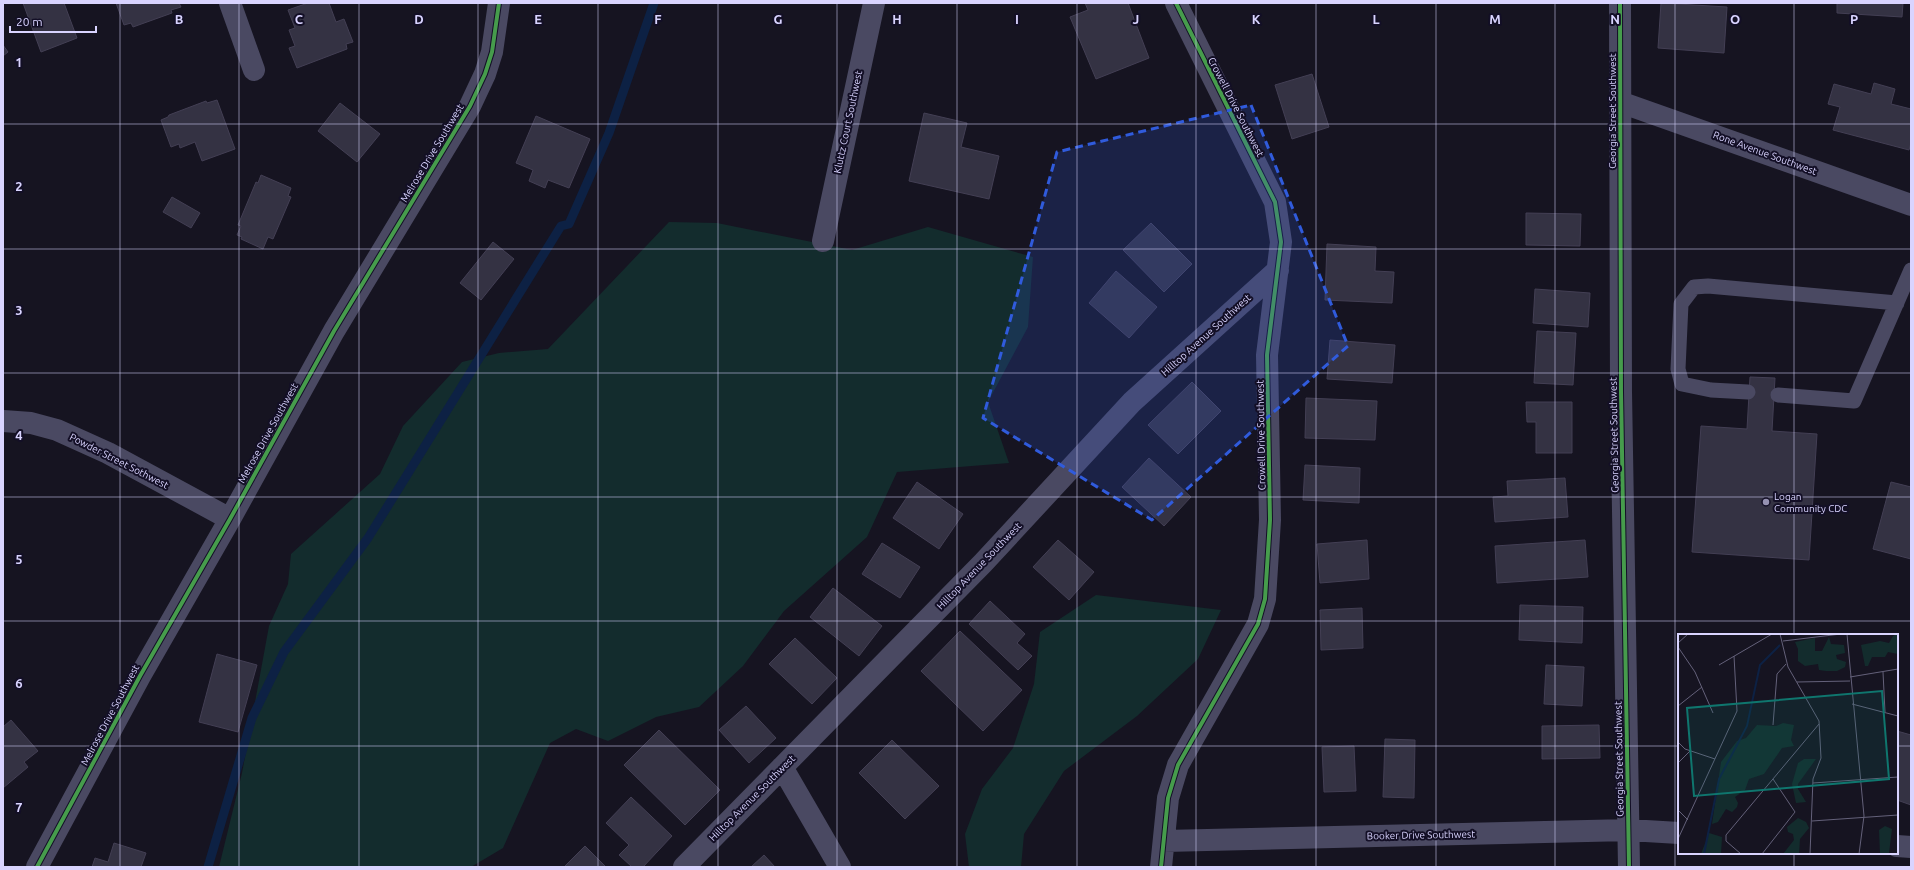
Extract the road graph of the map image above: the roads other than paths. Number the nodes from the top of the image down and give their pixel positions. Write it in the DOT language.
graph roads {
  1 [pos="230,3"];
  2 [pos="499,3"];
  3 [pos="874,3"];
  4 [pos="1176,3"];
  5 [pos="1620,3"];
  6 [pos="254,70"];
  7 [pos="1620,102"];
  8 [pos="1911,205"];
  9 [pos="823,241"];
  10 [pos="1278,270"];
  11 [pos="1911,270"];
  12 [pos="1898,303"];
  13 [pos="1748,392"];
  14 [pos="1778,395"];
  15 [pos="3,421"];
  16 [pos="230,519"];
  17 [pos="782,767"];
  18 [pos="1629,830"];
  19 [pos="1678,832"];
  20 [pos="1164,842"];
  21 [pos="1898,846"];
  22 [pos="1911,847"];
  23 [pos="37,867"];
  24 [pos="684,867"];
  25 [pos="840,867"];
  26 [pos="1161,867"];
  27 [pos="1629,867"];
  1 -- 6 [label="street"];
  2 -- 16 [label="street, Melrose Drive Southwest"];
  3 -- 9 [label="street, Kluttz Court Southwest"];
  4 -- 10 [label="street, Crowell Drive Southwest"];
  5 -- 7 [label="street, Georgia Street Southwest"];
  7 -- 8 [label="street, Rone Avenue Southwest"];
  7 -- 18 [label="street, Georgia Street Southwest"];
  10 -- 17 [label="street, Hilltop Avenue Southwest"];
  10 -- 20 [label="street, Crowell Drive Southwest"];
  11 -- 12 [label="lane"];
  12 -- 13 [label="lane"];
  12 -- 14 [label="lane"];
  15 -- 16 [label="street, Powder Street Sothwest"];
  16 -- 23 [label="street, Melrose Drive Southwest"];
  17 -- 24 [label="street, Hilltop Avenue Southwest"];
  17 -- 25 [label="street"];
  18 -- 19 [label="street, Booker Drive Southwest"];
  18 -- 20 [label="street, Booker Drive Southwest"];
  18 -- 27 [label="street, Georgia Street Southwest"];
  20 -- 26 [label="street, Crowell Drive Southwest"];
  21 -- 22 [label="street"];
}
